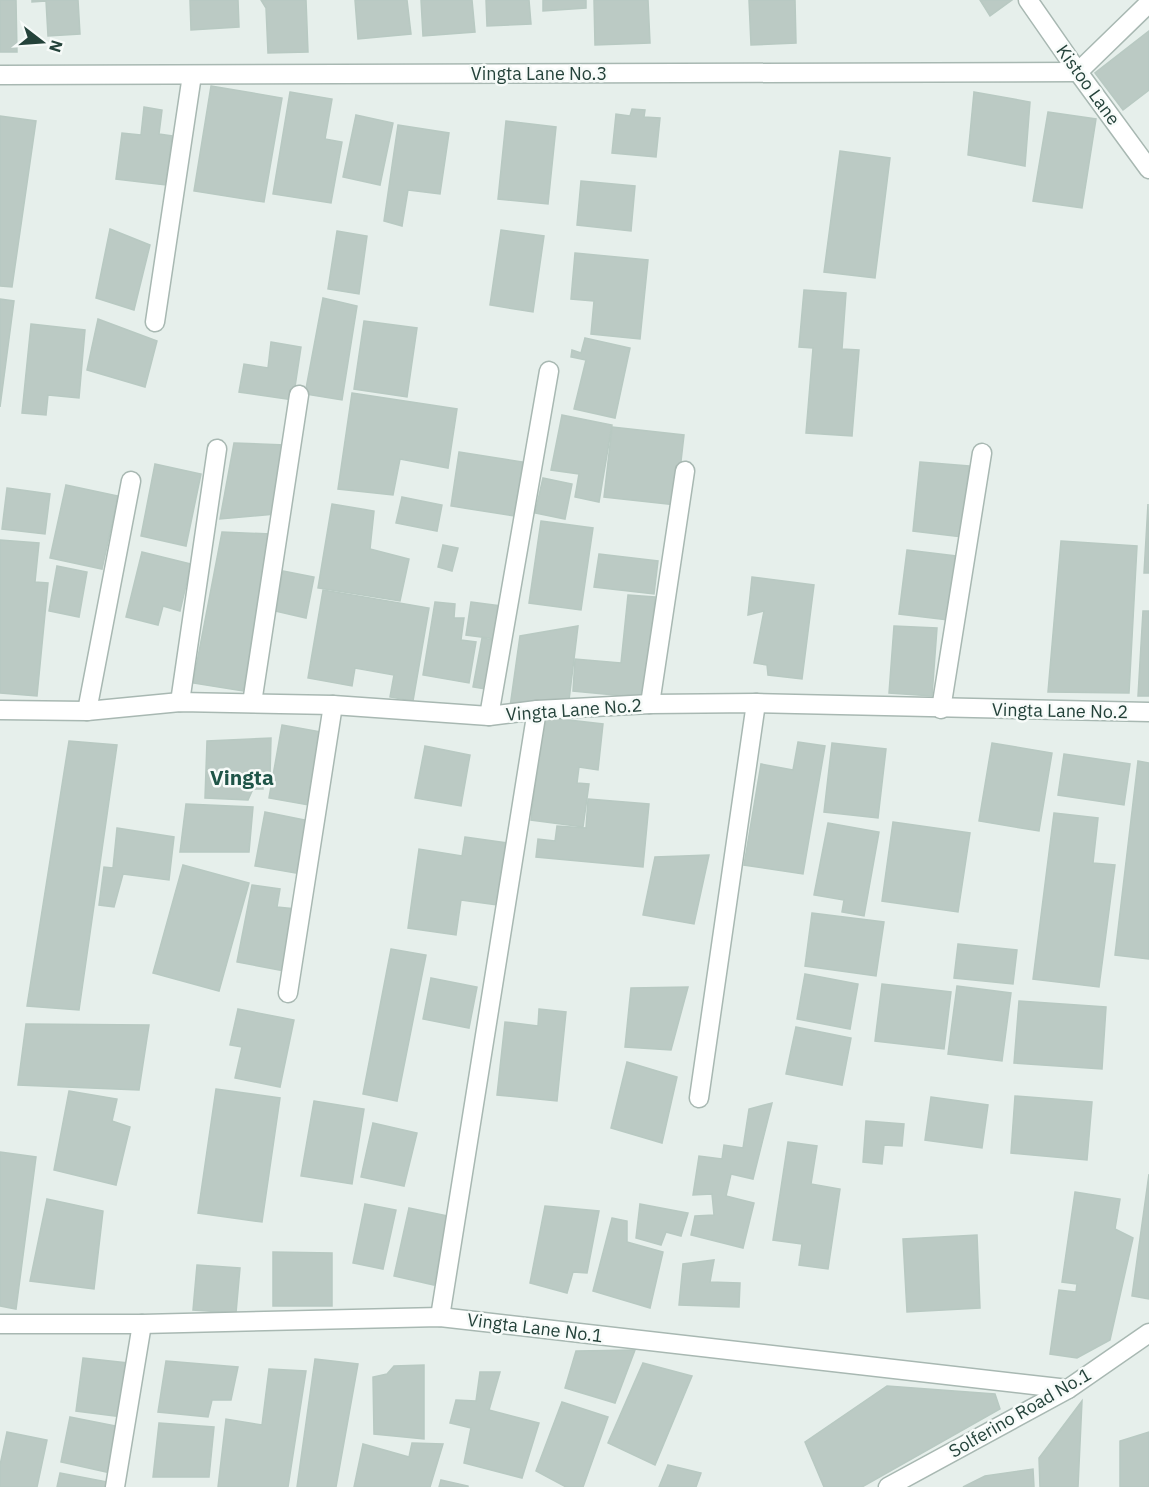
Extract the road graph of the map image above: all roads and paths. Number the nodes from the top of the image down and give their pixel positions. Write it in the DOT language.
graph roads {
  1 [pos="1028,0"];
  2 [pos="1149,3"];
  3 [pos="1078,72"];
  4 [pos="0,75"];
  5 [pos="192,75"];
  6 [pos="1149,169"];
  7 [pos="155,322"];
  8 [pos="549,371"];
  9 [pos="299,395"];
  10 [pos="217,448"];
  11 [pos="981,453"];
  12 [pos="685,471"];
  13 [pos="131,481"];
  14 [pos="180,702"];
  15 [pos="252,703"];
  16 [pos="756,703"];
  17 [pos="650,704"];
  18 [pos="333,705"];
  19 [pos="941,709"];
  20 [pos="0,710"];
  21 [pos="537,710"];
  22 [pos="87,711"];
  23 [pos="1149,712"];
  24 [pos="489,716"];
  25 [pos="288,993"];
  26 [pos="699,1098"];
  27 [pos="440,1317"];
  28 [pos="0,1324"];
  29 [pos="142,1324"];
  30 [pos="1149,1333"];
  31 [pos="1068,1389"];
  32 [pos="115,1487"];
  33 [pos="888,1487"];
  1 -- 3 [label="street, Kistoo Lane"];
  2 -- 3 [label="street"];
  3 -- 5 [label="street, Vingta Lane No.3"];
  3 -- 6 [label="street, Kistoo Lane"];
  4 -- 5 [label="street, Vingta Lane No.3"];
  5 -- 7 [label="street"];
  8 -- 24 [label="street"];
  9 -- 15 [label="street"];
  10 -- 14 [label="street"];
  11 -- 19 [label="street"];
  12 -- 17 [label="street"];
  13 -- 22 [label="street"];
  14 -- 15 [label="street, Vingta Lane No.2"];
  14 -- 22 [label="street, Vingta Lane No.2"];
  15 -- 18 [label="street, Vingta Lane No.2"];
  16 -- 17 [label="street, Vingta Lane No.2"];
  16 -- 19 [label="street, Vingta Lane No.2"];
  16 -- 26 [label="street"];
  17 -- 21 [label="street, Vingta Lane No.2"];
  18 -- 24 [label="street, Vingta Lane No.2"];
  18 -- 25 [label="street"];
  19 -- 23 [label="street, Vingta Lane No.2"];
  20 -- 22 [label="street, Vingta Lane No.2"];
  21 -- 24 [label="street, Vingta Lane No.2"];
  21 -- 27 [label="street"];
  27 -- 29 [label="street, Vingta Lane No.1"];
  27 -- 31 [label="street, Vingta Lane No.1"];
  28 -- 29 [label="street, Vingta Lane No.1"];
  29 -- 32 [label="street"];
  30 -- 31 [label="street, Solferino Road No.1"];
  31 -- 33 [label="street, Solferino Road No.1"];
}
